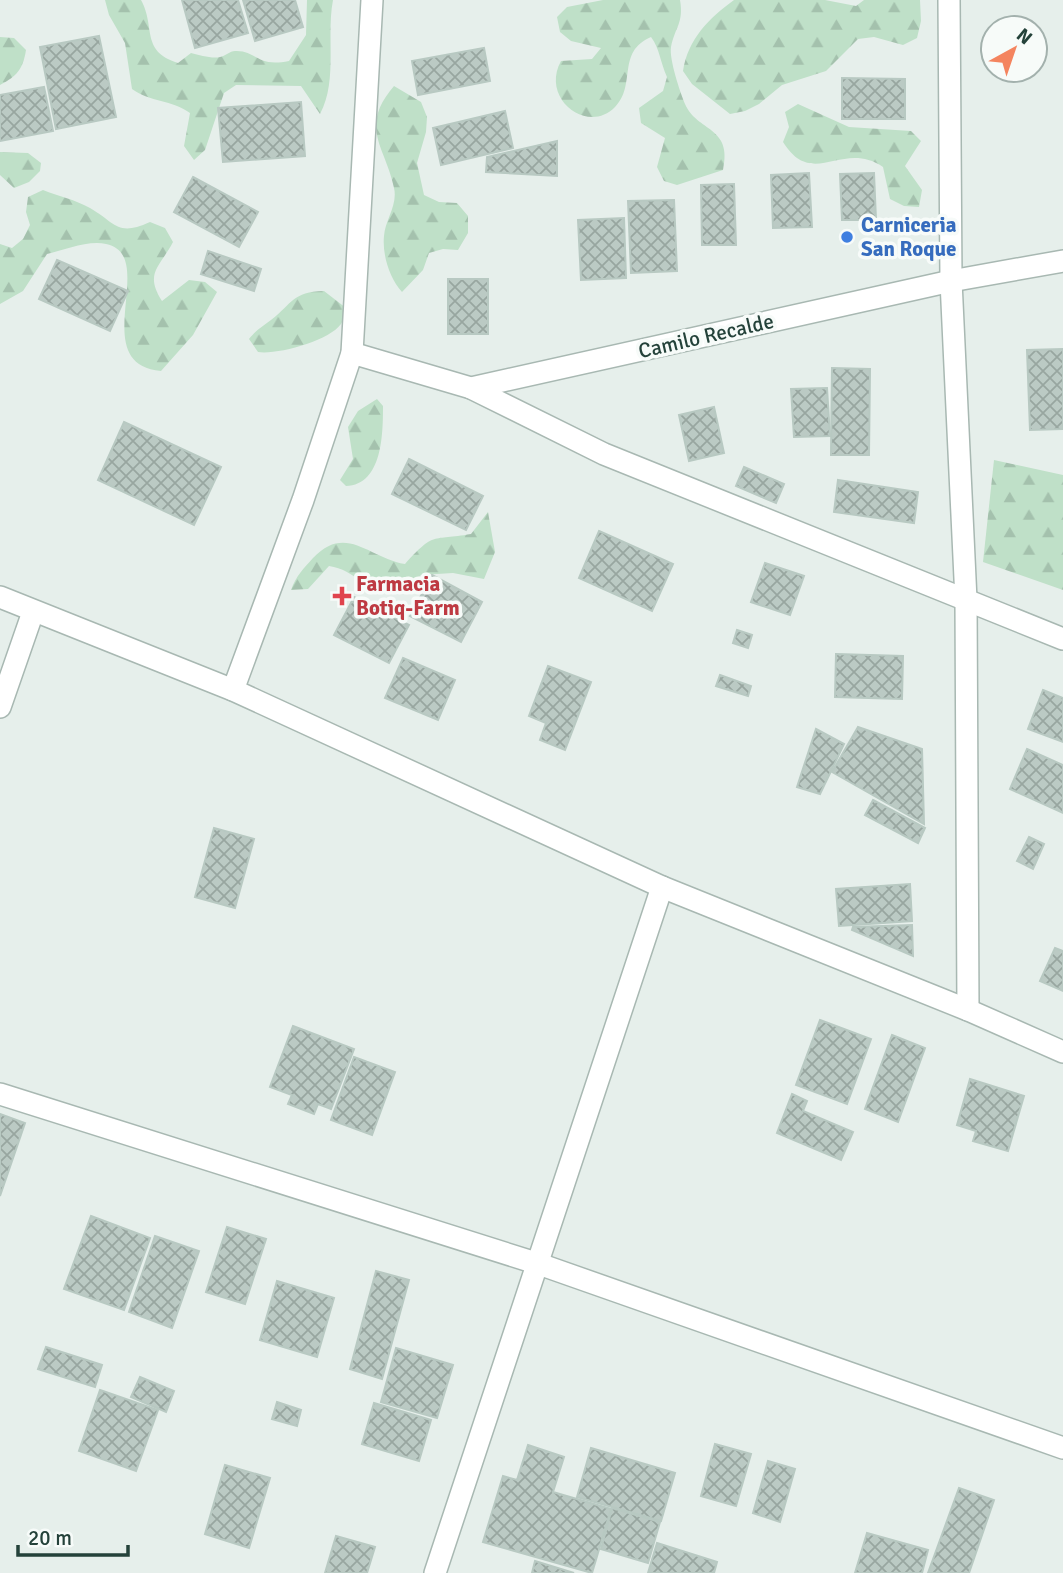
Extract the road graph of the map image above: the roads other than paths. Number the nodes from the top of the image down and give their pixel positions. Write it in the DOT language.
graph roads {
  1 [pos="372,0"];
  2 [pos="949,0"];
  3 [pos="1063,261"];
  4 [pos="950,281"];
  5 [pos="352,353"];
  6 [pos="471,388"];
  7 [pos="0,597"];
  8 [pos="966,600"];
  9 [pos="33,612"];
  10 [pos="1063,639"];
  11 [pos="233,690"];
  12 [pos="0,707"];
  13 [pos="662,887"];
  14 [pos="968,1010"];
  15 [pos="1063,1052"];
  16 [pos="0,1094"];
  17 [pos="539,1264"];
  18 [pos="1063,1448"];
  19 [pos="435,1573"];
  1 -- 5 [label="street"];
  2 -- 4 [label="street"];
  3 -- 4 [label="street, Camilo Recalde"];
  4 -- 6 [label="street, Camilo Recalde"];
  4 -- 8 [label="street"];
  5 -- 6 [label="street, Camilo Recalde"];
  5 -- 11 [label="street"];
  6 -- 8 [label="street"];
  7 -- 9 [label="street"];
  8 -- 10 [label="street"];
  8 -- 14 [label="street"];
  9 -- 11 [label="street"];
  9 -- 12 [label="street"];
  11 -- 13 [label="street"];
  13 -- 14 [label="street"];
  13 -- 17 [label="street"];
  14 -- 15 [label="street"];
  16 -- 17 [label="street"];
  17 -- 18 [label="street"];
  17 -- 19 [label="street"];
}
